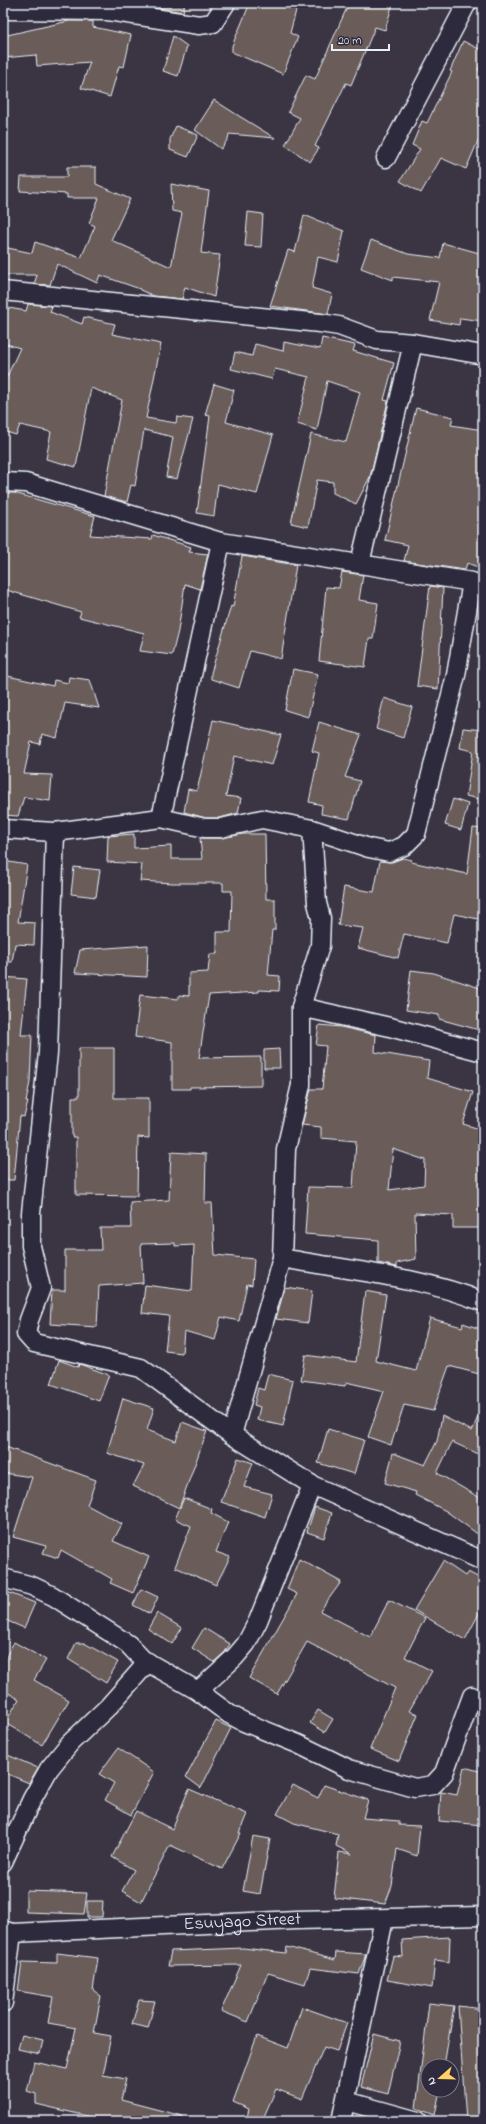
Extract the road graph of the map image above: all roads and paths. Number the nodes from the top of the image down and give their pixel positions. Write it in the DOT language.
graph roads {
  1 [pos="226,3"];
  2 [pos="467,3"];
  3 [pos="3,10"];
  4 [pos="386,158"];
  5 [pos="3,291"];
  6 [pos="413,343"];
  7 [pos="483,355"];
  8 [pos="3,482"];
  9 [pos="221,542"];
  10 [pos="360,563"];
  11 [pos="477,584"];
  12 [pos="161,818"];
  13 [pos="3,829"];
  14 [pos="312,829"];
  15 [pos="55,832"];
  16 [pos="301,1007"];
  17 [pos="483,1052"];
  18 [pos="282,1258"];
  19 [pos="483,1302"];
  20 [pos="232,1435"];
  21 [pos="312,1484"];
  22 [pos="483,1561"];
  23 [pos="3,1578"];
  24 [pos="148,1662"];
  25 [pos="198,1691"];
  26 [pos="472,1696"];
  27 [pos="3,1862"];
  28 [pos="483,1916"];
  29 [pos="384,1919"];
  30 [pos="7,1932"];
  31 [pos="3,2003"];
  32 [pos="346,2101"];
  33 [pos="341,2121"];
  34 [pos="418,2121"];
  1 -- 3 [label="street"];
  2 -- 4 [label="street"];
  5 -- 6 [label="street"];
  6 -- 7 [label="street"];
  6 -- 10 [label="street"];
  8 -- 9 [label="street"];
  9 -- 10 [label="street"];
  9 -- 12 [label="street"];
  10 -- 11 [label="street"];
  11 -- 14 [label="street"];
  12 -- 14 [label="street"];
  12 -- 15 [label="street"];
  13 -- 15 [label="street"];
  14 -- 16 [label="street"];
  15 -- 20 [label="street"];
  16 -- 17 [label="street"];
  16 -- 18 [label="street"];
  18 -- 19 [label="street"];
  18 -- 20 [label="street"];
  20 -- 21 [label="street"];
  21 -- 22 [label="street"];
  21 -- 25 [label="street"];
  23 -- 24 [label="street"];
  24 -- 25 [label="street"];
  24 -- 27 [label="street"];
  25 -- 26 [label="street"];
  28 -- 29 [label="street, Esuyago Street"];
  29 -- 30 [label="street, Esuyago Street"];
  29 -- 32 [label="street"];
  30 -- 31 [label="street"];
  32 -- 33 [label="street"];
  32 -- 34 [label="street"];
}
